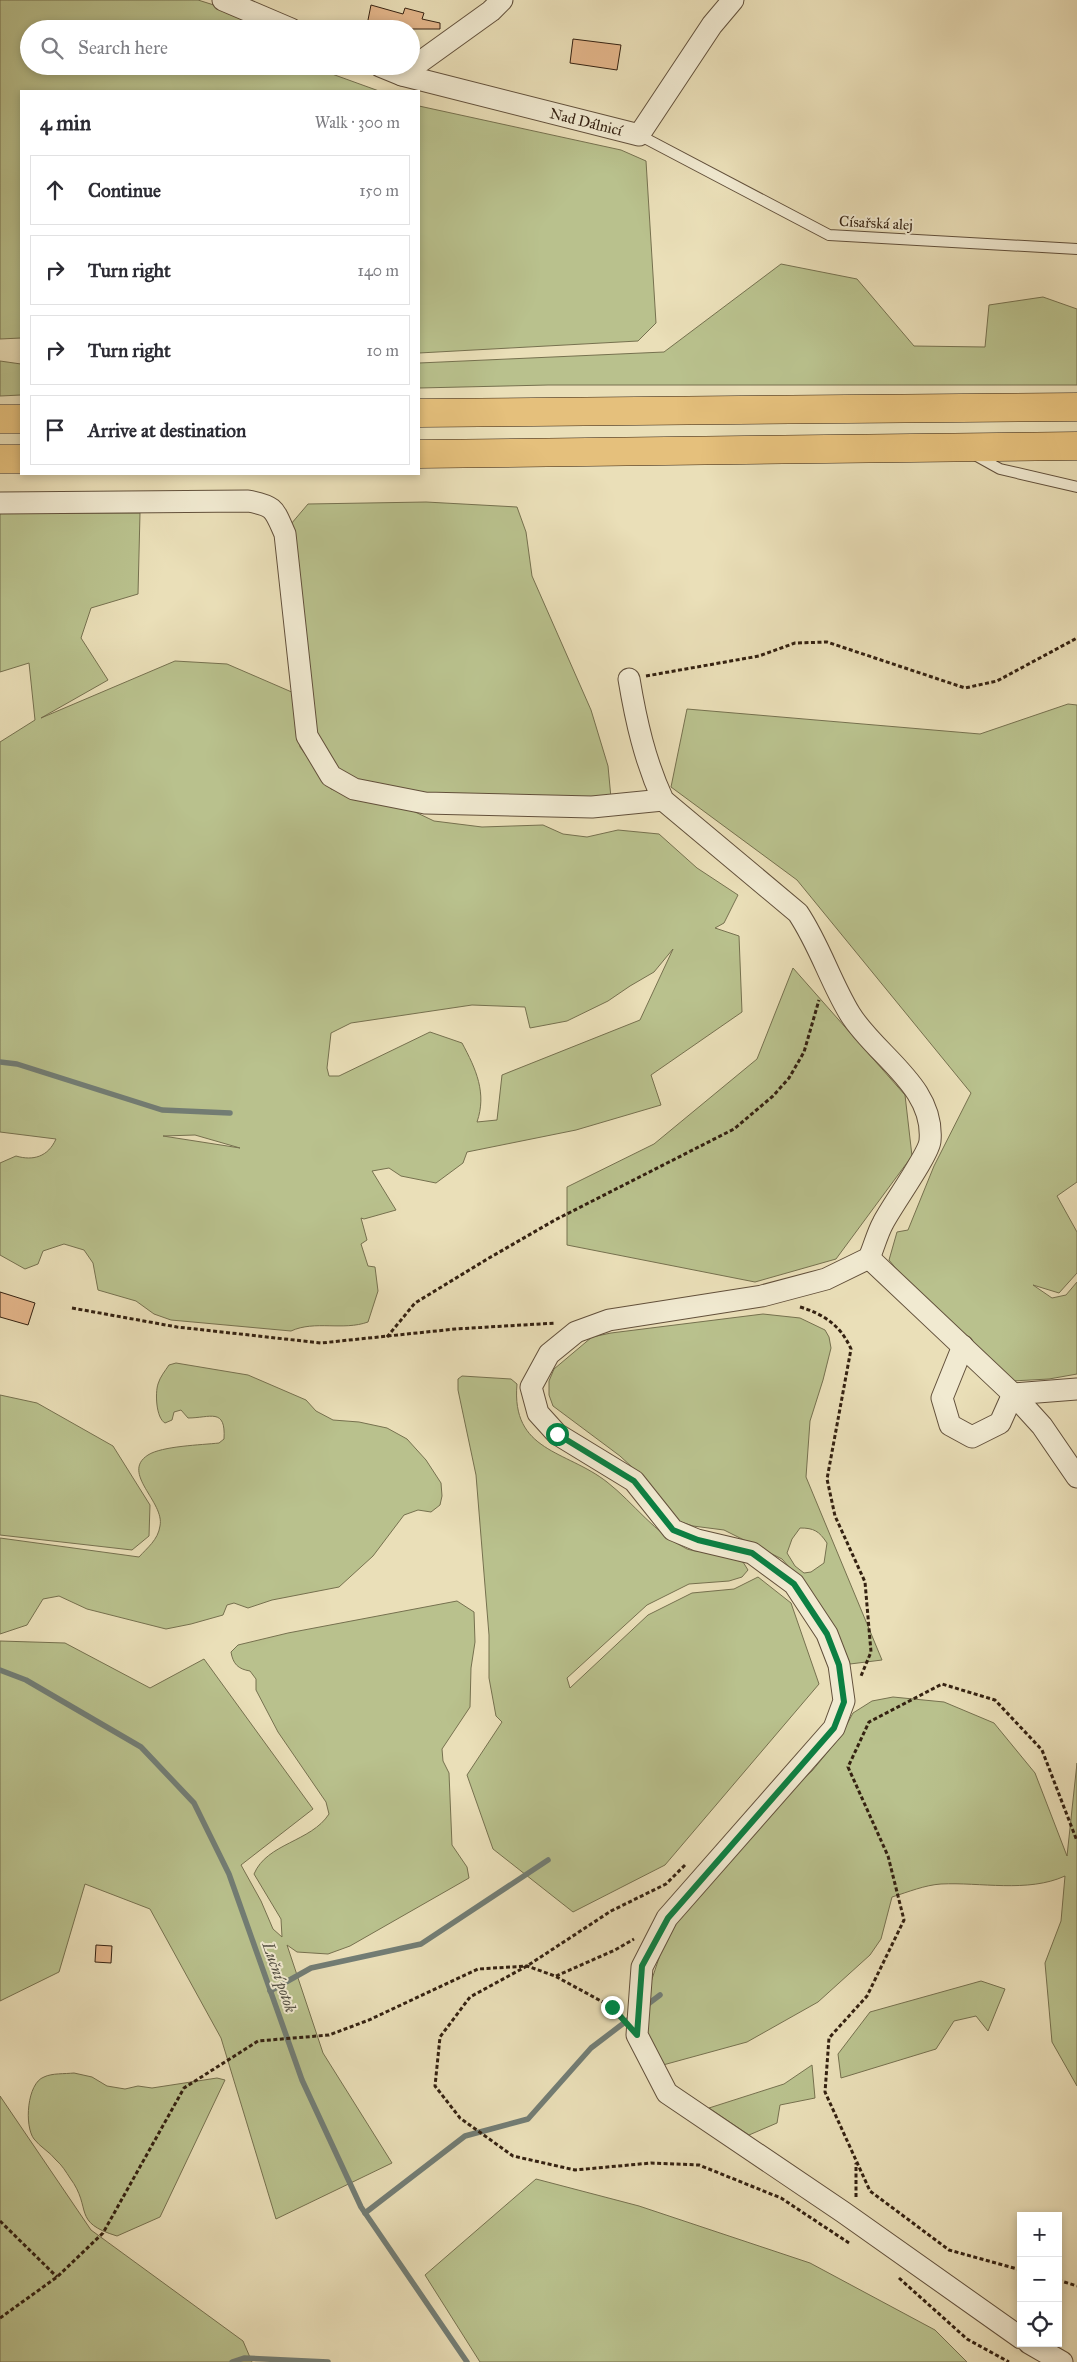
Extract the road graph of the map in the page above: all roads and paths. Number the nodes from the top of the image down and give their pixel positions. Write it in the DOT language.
graph roads {
  1 [pos="223,0"];
  2 [pos="502,0"];
  3 [pos="733,0"];
  4 [pos="270,20"];
  5 [pos="420,62"];
  6 [pos="402,75"];
  7 [pos="638,135"];
  8 [pos="1077,249"];
  9 [pos="1077,407"];
  10 [pos="420,414"];
  11 [pos="0,419"];
  12 [pos="20,419"];
  13 [pos="1077,446"];
  14 [pos="962,448"];
  15 [pos="420,454"];
  16 [pos="20,458"];
  17 [pos="0,459"];
  18 [pos="1077,487"];
  19 [pos="0,503"];
  20 [pos="1076,638"];
  21 [pos="629,679"];
  22 [pos="663,800"];
  23 [pos="828,972"];
  24 [pos="870,1258"];
  25 [pos="799,1307"];
  26 [pos="72,1308"];
  27 [pos="561,1323"];
  28 [pos="387,1337"];
  29 [pos="963,1346"];
  30 [pos="1077,1389"];
  31 [pos="1014,1394"];
  32 [pos="1077,1477"];
  33 [pos="844,1702"];
  34 [pos="1077,1841"];
  35 [pos="691,1858"];
  36 [pos="637,1936"];
  37 [pos="527,1966"];
  38 [pos="556,1976"];
  39 [pos="637,2035"];
  40 [pos="856,2160"];
  41 [pos="843,2212"];
  42 [pos="0,2221"];
  43 [pos="852,2246"];
  44 [pos="1017,2269"];
  45 [pos="892,2272"];
  46 [pos="57,2277"];
  47 [pos="1062,2281"];
  48 [pos="1077,2286"];
  49 [pos="0,2318"];
  50 [pos="1017,2335"];
  51 [pos="1036,2347"];
  52 [pos="1009,2362"];
  53 [pos="1062,2362"];
  1 -- 4 [label="street"];
  2 -- 5 [label="street"];
  3 -- 7 [label="street, Nad Dálnicí"];
  6 -- 7 [label="street, Nad Dálnicí"];
  7 -- 8 [label="lane, Císařská alej"];
  9 -- 10 [label="highway"];
  11 -- 12 [label="highway"];
  13 -- 14 [label="highway"];
  14 -- 15 [label="highway"];
  14 -- 18 [label="lane"];
  16 -- 17 [label="highway"];
  19 -- 22 [label="street"];
  20 -- 21 [label="path"];
  21 -- 22 [label="street"];
  22 -- 23 [label="street"];
  23 -- 24 [label="street"];
  23 -- 28 [label="path"];
  24 -- 29 [label="street"];
  24 -- 33 [label="street"];
  25 -- 33 [label="path"];
  26 -- 28 [label="path"];
  27 -- 28 [label="path"];
  29 -- 31 [label="street"];
  29 -- 31 [label="street"];
  30 -- 31 [label="street"];
  31 -- 32 [label="street"];
  33 -- 39 [label="street"];
  34 -- 40 [label="path"];
  35 -- 37 [label="path"];
  36 -- 38 [label="path"];
  37 -- 38 [label="path"];
  37 -- 43 [label="path"];
  37 -- 46 [label="path"];
  38 -- 39 [label="path"];
  39 -- 41 [label="street"];
  40 -- 41 [label="path"];
  40 -- 44 [label="path"];
  41 -- 50 [label="street"];
  42 -- 46 [label="path"];
  45 -- 52 [label="path"];
  46 -- 49 [label="path"];
  47 -- 48 [label="path"];
  51 -- 53 [label="street"];
}
